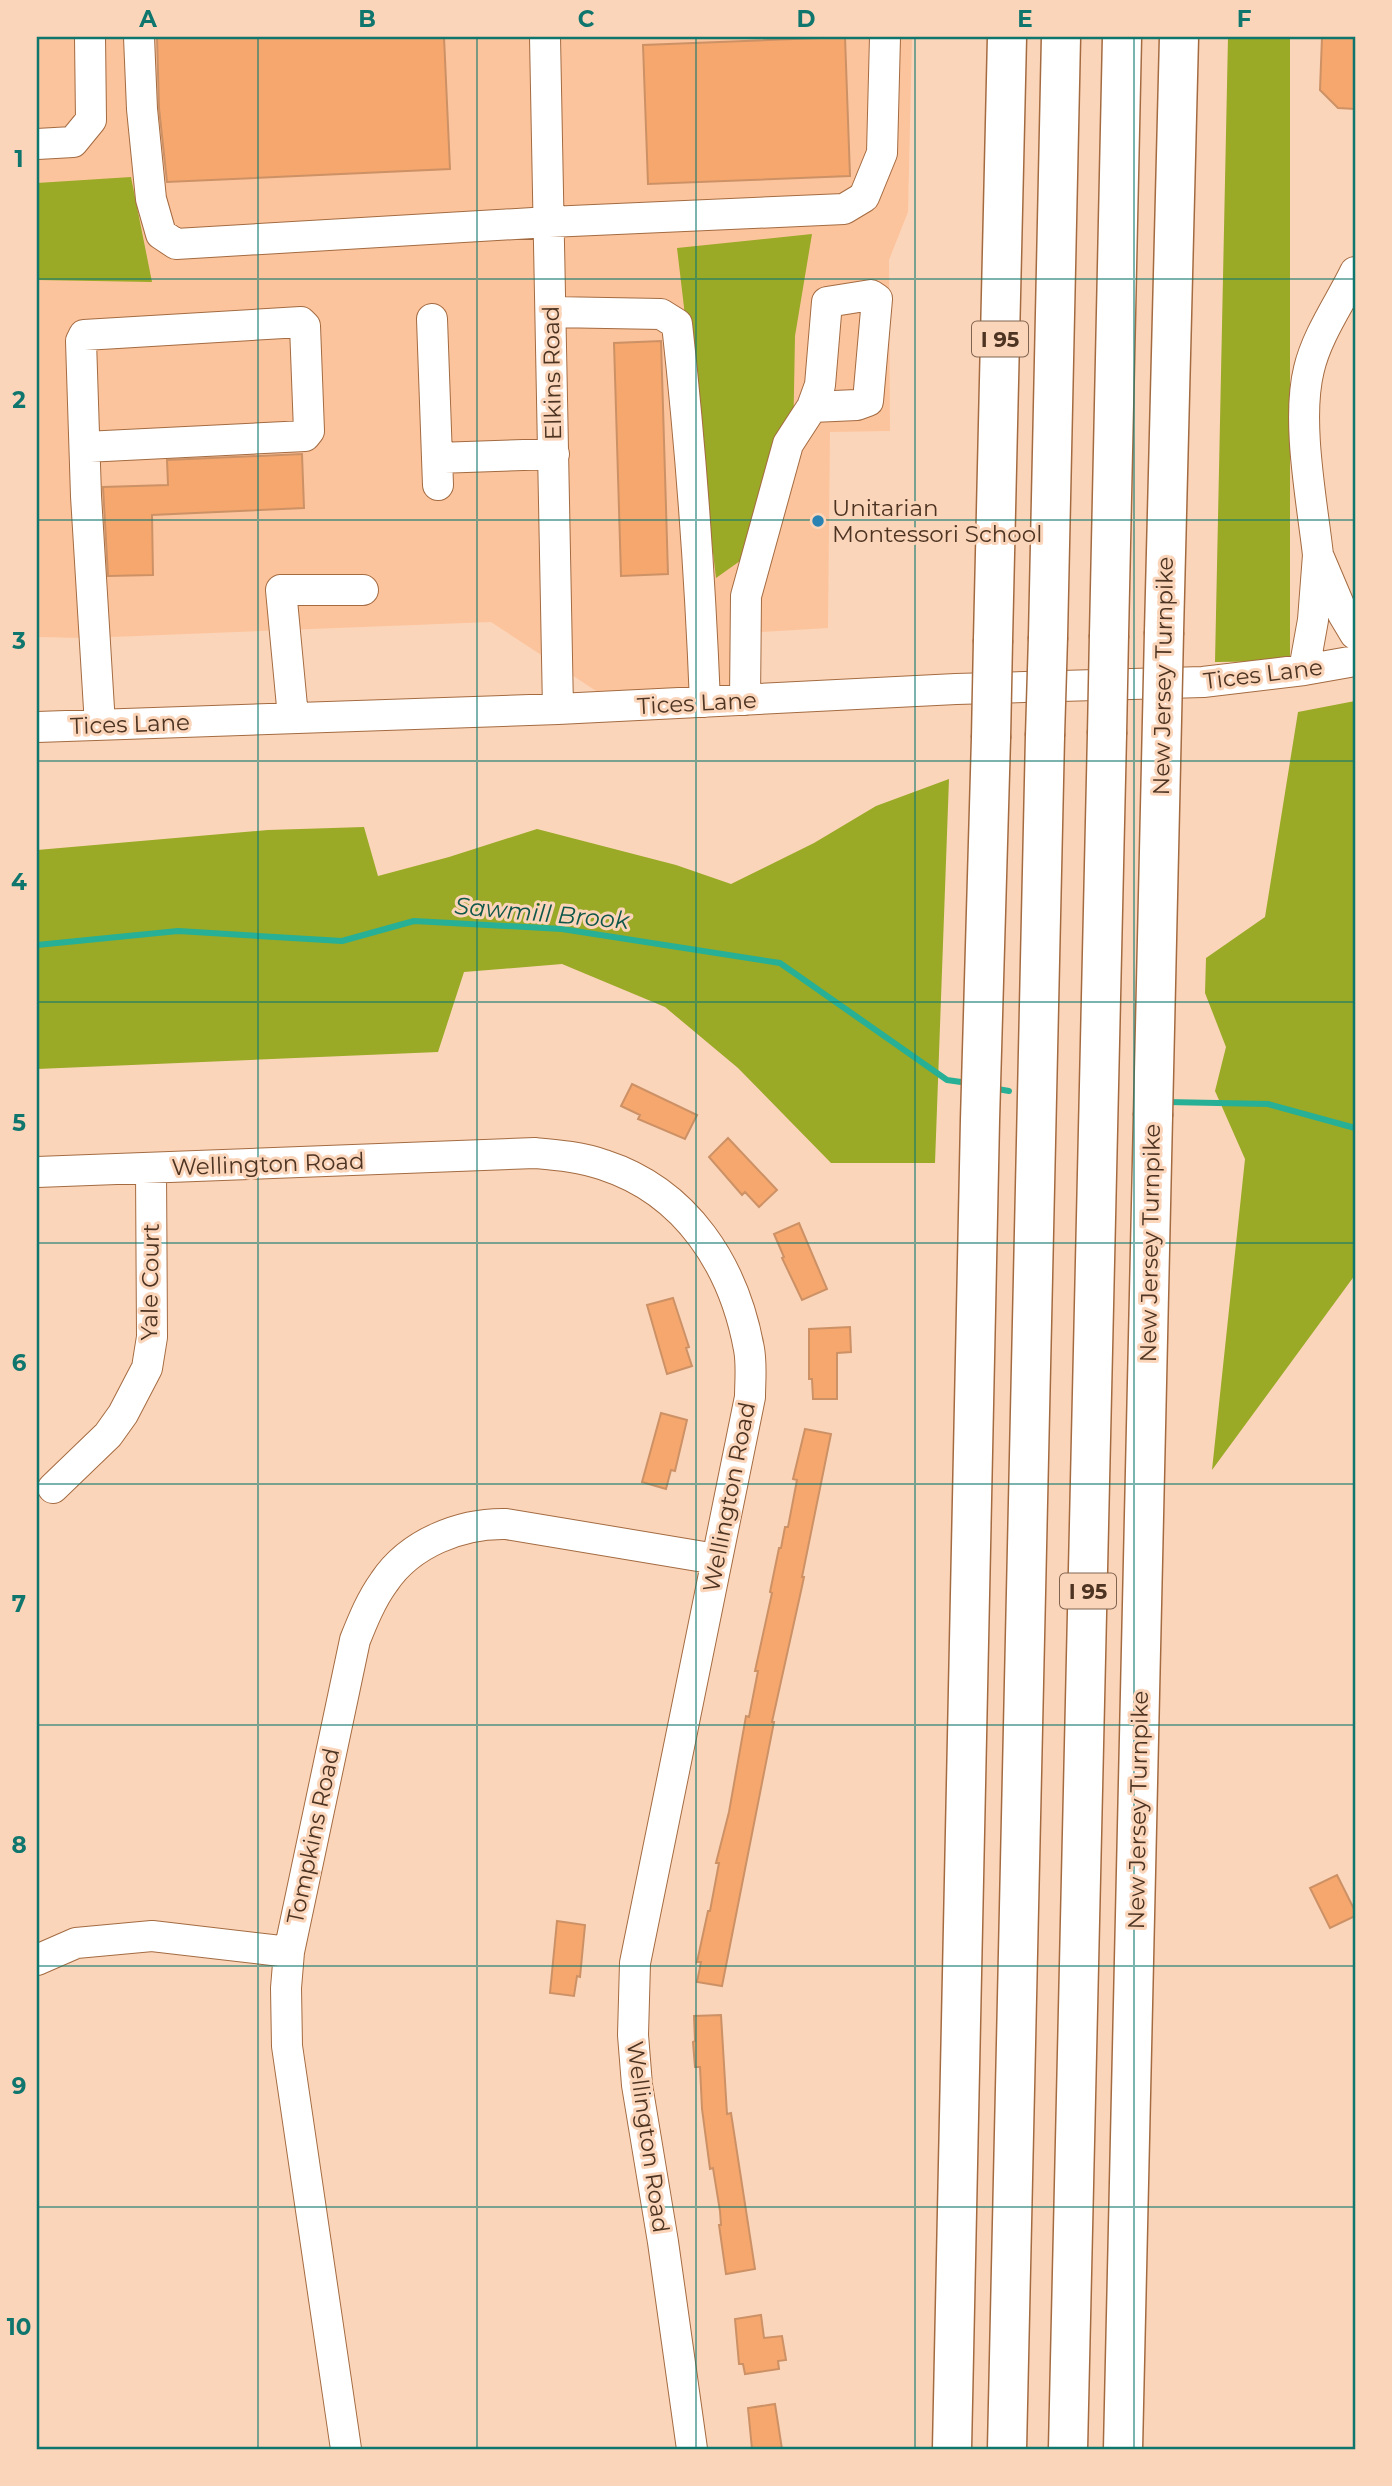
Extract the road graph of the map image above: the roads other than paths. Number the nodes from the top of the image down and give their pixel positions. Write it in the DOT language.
graph roads {
  1 [pos="90,37"];
  2 [pos="139,37"];
  3 [pos="545,37"];
  4 [pos="886,37"];
  5 [pos="1007,37"];
  6 [pos="1061,37"];
  7 [pos="1122,37"];
  8 [pos="1179,37"];
  9 [pos="37,144"];
  10 [pos="549,222"];
  11 [pos="1355,272"];
  12 [pos="552,312"];
  13 [pos="432,319"];
  14 [pos="812,407"];
  15 [pos="85,447"];
  16 [pos="554,454"];
  17 [pos="1318,555"];
  18 [pos="363,590"];
  19 [pos="1355,634"];
  20 [pos="1355,661"];
  21 [pos="1304,670"];
  22 [pos="746,700"];
  23 [pos="705,702"];
  24 [pos="558,709"];
  25 [pos="293,717"];
  26 [pos="100,725"];
  27 [pos="37,727"];
  28 [pos="150,1169"];
  29 [pos="37,1172"];
  30 [pos="53,1488"];
  31 [pos="716,1559"];
  32 [pos="289,1952"];
  33 [pos="37,1960"];
  34 [pos="346,2449"];
  35 [pos="692,2449"];
  36 [pos="952,2449"];
  37 [pos="1007,2449"];
  38 [pos="1068,2449"];
  39 [pos="1123,2449"];
  1 -- 9 [label="street"];
  2 -- 10 [label="street"];
  3 -- 10 [label="street, Elkins Road"];
  4 -- 10 [label="street"];
  5 -- 36 [label="highway, I 95, bridge"];
  6 -- 37 [label="highway, I 95, bridge"];
  7 -- 38 [label="highway, I 95, bridge"];
  8 -- 39 [label="highway, New Jersey Turnpike / I 95, bridge"];
  10 -- 12 [label="street, Elkins Road"];
  11 -- 17 [label="street"];
  12 -- 16 [label="street, Elkins Road"];
  12 -- 23 [label="street"];
  13 -- 16 [label="street"];
  14 -- 22 [label="street"];
  15 -- 15 [label="street"];
  15 -- 26 [label="street"];
  16 -- 24 [label="street, Elkins Road"];
  17 -- 19 [label="street"];
  17 -- 21 [label="street"];
  18 -- 25 [label="street"];
  20 -- 21 [label="street, Tices Lane"];
  21 -- 22 [label="street, Tices Lane"];
  22 -- 23 [label="street, Tices Lane"];
  23 -- 24 [label="street, Tices Lane"];
  24 -- 25 [label="street, Tices Lane"];
  25 -- 26 [label="street, Tices Lane"];
  26 -- 27 [label="street, Tices Lane"];
  28 -- 29 [label="street, Wellington Road"];
  28 -- 30 [label="street, Yale Court"];
  28 -- 31 [label="street, Wellington Road"];
  31 -- 32 [label="street, Tompkins Road"];
  31 -- 35 [label="street, Wellington Road"];
  32 -- 33 [label="street"];
  32 -- 34 [label="street, Tompkins Road"];
}
